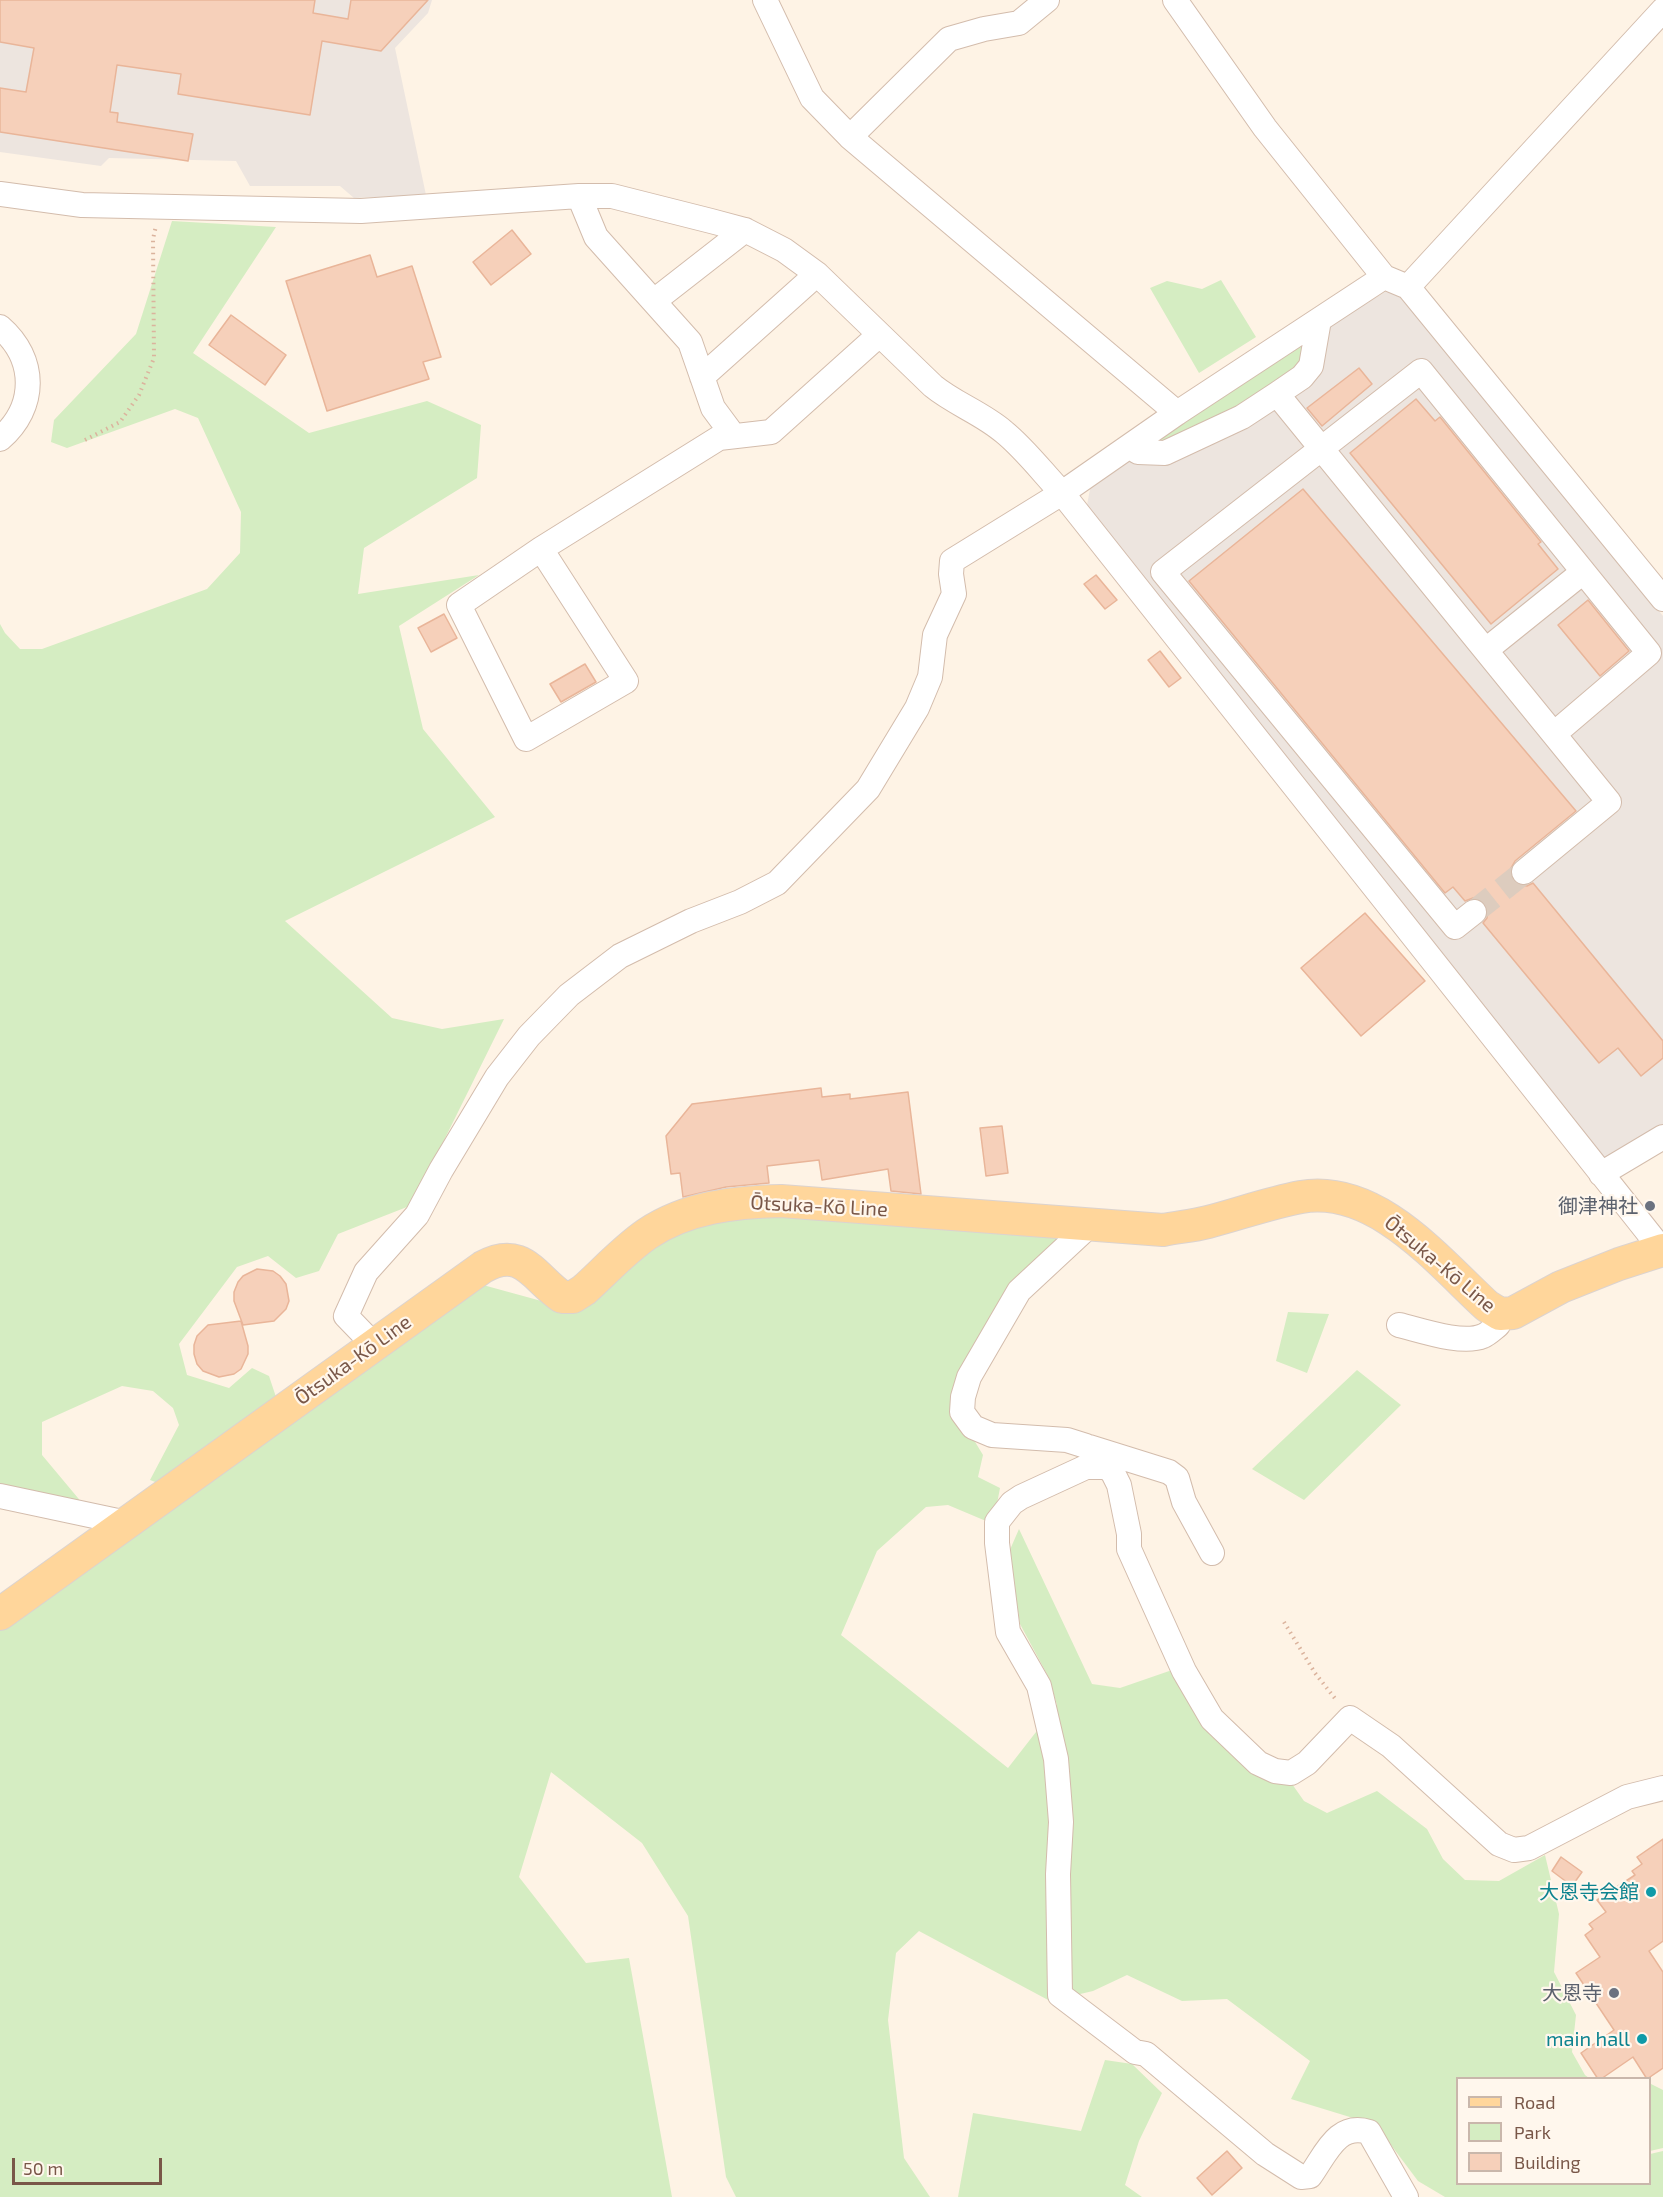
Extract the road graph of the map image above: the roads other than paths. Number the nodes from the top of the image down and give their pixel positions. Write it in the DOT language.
graph roads {
  1 [pos="765,0"];
  2 [pos="1047,0"];
  3 [pos="1175,0"];
  4 [pos="1657,7"];
  5 [pos="850,137"];
  6 [pos="579,196"];
  7 [pos="6,198"];
  8 [pos="745,230"];
  9 [pos="817,274"];
  10 [pos="1384,277"];
  11 [pos="1408,287"];
  12 [pos="654,301"];
  13 [pos="1319,320"];
  14 [pos="0,327"];
  15 [pos="879,335"];
  16 [pos="702,377"];
  17 [pos="1277,394"];
  18 [pos="1177,413"];
  19 [pos="733,435"];
  20 [pos="0,439"];
  21 [pos="1130,446"];
  22 [pos="1322,449"];
  23 [pos="1062,493"];
  24 [pos="541,549"];
  25 [pos="1583,572"];
  26 [pos="1663,599"];
  27 [pos="1486,650"];
  28 [pos="1554,734"];
  29 [pos="1524,872"];
  30 [pos="1474,912"];
  31 [pos="1663,1137"];
  32 [pos="1601,1173"];
  33 [pos="1090,1225"];
  34 [pos="1663,1250"];
  35 [pos="1500,1314"];
  36 [pos="1399,1325"];
  37 [pos="374,1345"];
  38 [pos="1086,1446"];
  39 [pos="1106,1467"];
  40 [pos="0,1496"];
  41 [pos="126,1523"];
  42 [pos="1212,1553"];
  43 [pos="0,1614"];
  44 [pos="1663,1788"];
  45 [pos="1406,2197"];
  1 -- 5 [label="street"];
  2 -- 5 [label="street"];
  3 -- 10 [label="street"];
  4 -- 11 [label="street"];
  5 -- 18 [label="street"];
  6 -- 7 [label="street"];
  6 -- 8 [label="street"];
  6 -- 12 [label="street"];
  8 -- 9 [label="street"];
  8 -- 12 [label="street"];
  9 -- 15 [label="street"];
  9 -- 16 [label="street"];
  10 -- 11 [label="street"];
  10 -- 13 [label="street"];
  11 -- 26 [label="street"];
  12 -- 16 [label="street"];
  13 -- 17 [label="street"];
  13 -- 18 [label="street"];
  14 -- 20 [label="street"];
  15 -- 19 [label="street"];
  15 -- 23 [label="street"];
  16 -- 19 [label="street"];
  17 -- 21 [label="street"];
  17 -- 22 [label="street"];
  18 -- 21 [label="street"];
  19 -- 24 [label="street"];
  21 -- 23 [label="street"];
  22 -- 25 [label="street"];
  22 -- 27 [label="street"];
  22 -- 30 [label="street"];
  23 -- 32 [label="street"];
  23 -- 37 [label="street"];
  24 -- 24 [label="street"];
  25 -- 27 [label="street"];
  25 -- 28 [label="street"];
  27 -- 28 [label="street"];
  28 -- 29 [label="street"];
  31 -- 32 [label="street"];
  32 -- 34 [label="street"];
  33 -- 35 [label="main road, Ōtsuka-Kō Line"];
  33 -- 37 [label="main road, Ōtsuka-Kō Line"];
  33 -- 38 [label="street"];
  34 -- 35 [label="main road, Ōtsuka-Kō Line"];
  35 -- 36 [label="street"];
  37 -- 41 [label="main road, Ōtsuka-Kō Line"];
  38 -- 39 [label="street"];
  38 -- 42 [label="street"];
  39 -- 44 [label="street"];
  39 -- 45 [label="street"];
  40 -- 41 [label="street"];
  41 -- 43 [label="main road, Ōtsuka-Kō Line"];
}
